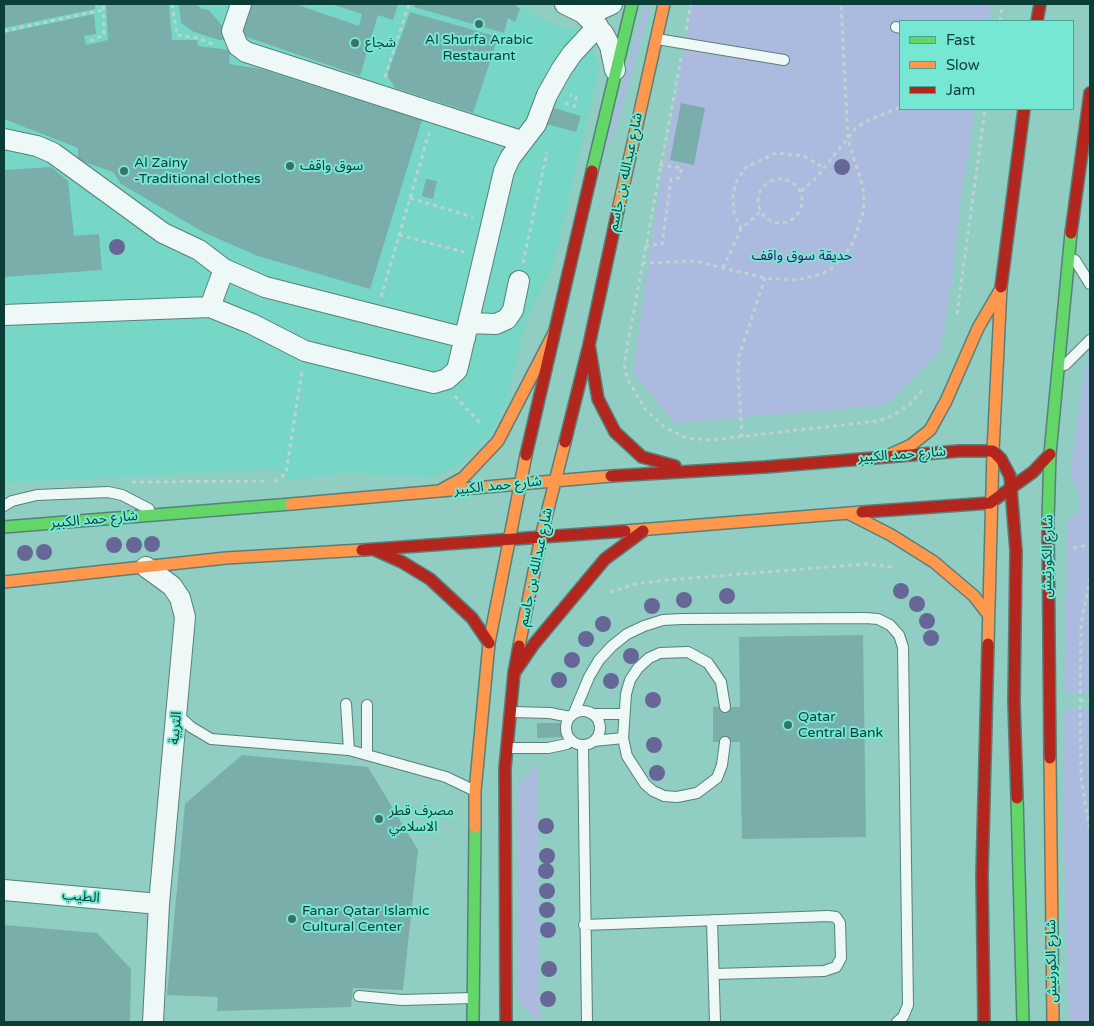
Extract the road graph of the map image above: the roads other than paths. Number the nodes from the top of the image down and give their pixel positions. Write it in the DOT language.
graph roads {
  1 [pos="241,4"];
  2 [pos="565,4"];
  3 [pos="612,4"];
  4 [pos="632,4"];
  5 [pos="664,4"];
  6 [pos="1040,4"];
  7 [pos="583,13"];
  8 [pos="1034,20"];
  9 [pos="598,26"];
  10 [pos="656,39"];
  11 [pos="784,60"];
  12 [pos="615,74"];
  13 [pos="1090,93"];
  14 [pos="1024,110"];
  15 [pos="4,139"];
  16 [pos="521,141"];
  17 [pos="1070,244"];
  18 [pos="224,269"];
  19 [pos="520,281"];
  20 [pos="1090,284"];
  21 [pos="1001,289"];
  22 [pos="210,307"];
  23 [pos="4,315"];
  24 [pos="467,331"];
  25 [pos="554,333"];
  26 [pos="1090,340"];
  27 [pos="589,345"];
  28 [pos="1058,374"];
  29 [pos="993,451"];
  30 [pos="1050,454"];
  31 [pos="889,455"];
  32 [pos="696,471"];
  33 [pos="555,480"];
  34 [pos="520,483"];
  35 [pos="1012,486"];
  36 [pos="435,493"];
  37 [pos="990,503"];
  38 [pos="4,506"];
  39 [pos="848,512"];
  40 [pos="158,514"];
  41 [pos="4,528"];
  42 [pos="643,531"];
  43 [pos="541,537"];
  44 [pos="509,540"];
  45 [pos="371,549"];
  46 [pos="146,566"];
  47 [pos="4,582"];
  48 [pos="987,613"];
  49 [pos="489,643"];
  50 [pos="514,673"];
  51 [pos="346,704"];
  52 [pos="367,704"];
  53 [pos="725,707"];
  54 [pos="510,712"];
  55 [pos="177,714"];
  56 [pos="592,714"];
  57 [pos="624,714"];
  58 [pos="572,715"];
  59 [pos="623,738"];
  60 [pos="571,740"];
  61 [pos="594,741"];
  62 [pos="725,742"];
  63 [pos="583,745"];
  64 [pos="506,748"];
  65 [pos="349,750"];
  66 [pos="368,755"];
  67 [pos="475,791"];
  68 [pos="4,890"];
  69 [pos="159,904"];
  70 [pos="712,920"];
  71 [pos="584,925"];
  72 [pos="714,974"];
  73 [pos="359,996"];
  74 [pos="473,998"];
  75 [pos="153,1022"];
  76 [pos="473,1022"];
  77 [pos="506,1022"];
  78 [pos="587,1022"];
  79 [pos="715,1022"];
  80 [pos="897,1022"];
  81 [pos="984,1022"];
  82 [pos="1023,1022"];
  83 [pos="1053,1022"];
  1 -- 16 [label="street"];
  2 -- 7 [label="street"];
  3 -- 7 [label="street"];
  4 -- 12 [label="main road"];
  5 -- 10 [label="main road, شارع عبدالله بن جاسم"];
  6 -- 8 [label="main road"];
  7 -- 9 [label="street"];
  9 -- 12 [label="street"];
  9 -- 16 [label="street"];
  10 -- 11 [label="lane"];
  10 -- 27 [label="main road, شارع عبدالله بن جاسم"];
  12 -- 25 [label="main road"];
  13 -- 17 [label="main road, شارع الكورنيش"];
  14 -- 21 [label="main road"];
  15 -- 18 [label="street"];
  16 -- 24 [label="street"];
  17 -- 20 [label="lane"];
  17 -- 28 [label="main road, شارع الكورنيش"];
  18 -- 22 [label="street"];
  18 -- 24 [label="street"];
  19 -- 24 [label="street"];
  21 -- 29 [label="main road"];
  21 -- 31 [label="main road"];
  22 -- 23 [label="street"];
  22 -- 24 [label="street"];
  25 -- 34 [label="main road"];
  25 -- 36 [label="main road"];
  26 -- 28 [label="lane"];
  27 -- 32 [label="main road"];
  27 -- 33 [label="main road, شارع عبدالله بن جاسم"];
  28 -- 30 [label="main road, شارع الكورنيش"];
  29 -- 31 [label="main road, شارع حمد الكبير"];
  29 -- 35 [label="main road"];
  29 -- 37 [label="main road"];
  30 -- 35 [label="main road"];
  30 -- 83 [label="main road, شارع الكورنيش"];
  31 -- 32 [label="main road, شارع حمد الكبير"];
  32 -- 33 [label="main road, شارع حمد الكبير"];
  33 -- 34 [label="main road, شارع حمد الكبير"];
  33 -- 43 [label="main road, شارع عبدالله بن جاسم"];
  34 -- 36 [label="main road, شارع حمد الكبير"];
  34 -- 44 [label="main road"];
  35 -- 37 [label="main road"];
  35 -- 82 [label="main road"];
  36 -- 40 [label="main road, شارع حمد الكبير"];
  37 -- 39 [label="main road"];
  37 -- 48 [label="main road"];
  38 -- 40 [label="lane"];
  39 -- 42 [label="main road"];
  39 -- 48 [label="main road"];
  40 -- 41 [label="main road, شارع حمد الكبير"];
  42 -- 43 [label="main road"];
  42 -- 50 [label="main road"];
  43 -- 44 [label="main road"];
  43 -- 50 [label="main road, شارع عبدالله بن جاسم"];
  44 -- 45 [label="main road"];
  44 -- 49 [label="main road"];
  45 -- 46 [label="main road"];
  45 -- 49 [label="main road"];
  46 -- 47 [label="main road"];
  46 -- 55 [label="street, التربية"];
  48 -- 81 [label="main road"];
  49 -- 67 [label="main road"];
  50 -- 54 [label="main road, شارع عبدالله بن جاسم"];
  51 -- 65 [label="lane"];
  52 -- 66 [label="lane"];
  53 -- 57 [label="lane"];
  54 -- 58 [label="lane"];
  54 -- 64 [label="main road, شارع عبدالله بن جاسم"];
  55 -- 65 [label="lane"];
  55 -- 69 [label="street, التربية"];
  56 -- 57 [label="lane"];
  56 -- 58 [label="lane"];
  56 -- 61 [label="lane"];
  57 -- 59 [label="lane"];
  58 -- 60 [label="lane"];
  58 -- 80 [label="lane"];
  59 -- 61 [label="lane"];
  59 -- 62 [label="lane"];
  60 -- 63 [label="lane"];
  60 -- 64 [label="lane"];
  61 -- 63 [label="lane"];
  63 -- 71 [label="lane"];
  64 -- 77 [label="main road, شارع عبدالله بن جاسم"];
  65 -- 66 [label="lane"];
  66 -- 67 [label="lane"];
  67 -- 74 [label="main road"];
  68 -- 69 [label="street, الطيب"];
  69 -- 75 [label="street, التربية"];
  70 -- 71 [label="lane"];
  70 -- 72 [label="lane"];
  70 -- 72 [label="lane"];
  71 -- 78 [label="lane"];
  72 -- 79 [label="lane"];
  73 -- 74 [label="lane"];
  74 -- 76 [label="main road"];
}
